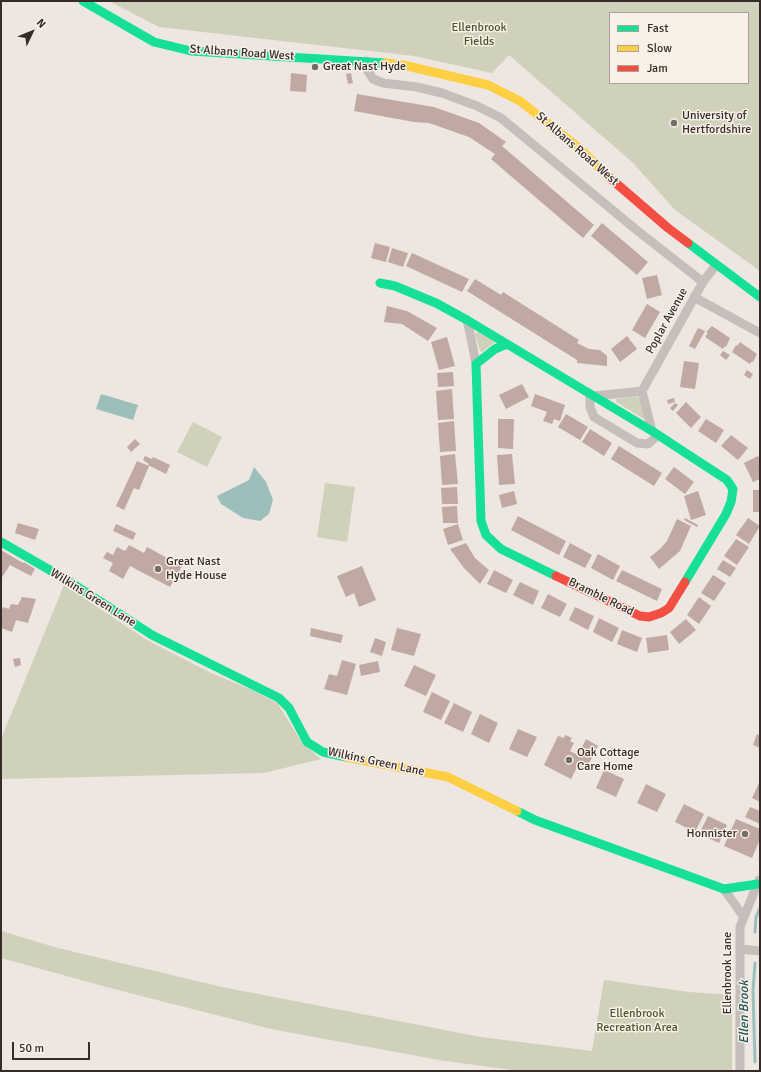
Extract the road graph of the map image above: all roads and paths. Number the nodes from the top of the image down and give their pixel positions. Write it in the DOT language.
graph roads {
  1 [pos="83,1"];
  2 [pos="366,61"];
  3 [pos="716,265"];
  4 [pos="703,282"];
  5 [pos="380,283"];
  6 [pos="694,297"];
  7 [pos="760,297"];
  8 [pos="466,320"];
  9 [pos="760,333"];
  10 [pos="507,344"];
  11 [pos="476,364"];
  12 [pos="642,391"];
  13 [pos="593,395"];
  14 [pos="655,433"];
  15 [pos="1,542"];
  16 [pos="759,881"];
  17 [pos="724,889"];
  18 [pos="743,916"];
  19 [pos="740,949"];
  20 [pos="760,951"];
  21 [pos="740,1071"];
  1 -- 2 [label="street, St Albans Road West"];
  2 -- 3 [label="street, St Albans Road West"];
  2 -- 4 [label="street, St Albans Road West"];
  3 -- 4 [label="street, Poplar Avenue"];
  3 -- 7 [label="street, St Albans Road West"];
  4 -- 6 [label="street, Poplar Avenue"];
  5 -- 8 [label="street, Bramble Road"];
  6 -- 9 [label="street"];
  6 -- 12 [label="street, Poplar Avenue"];
  8 -- 10 [label="street, Bramble Road"];
  8 -- 11 [label="street, Bramble Road"];
  10 -- 11 [label="street"];
  10 -- 13 [label="street, Bramble Road"];
  11 -- 14 [label="street, Bramble Road"];
  12 -- 13 [label="street"];
  12 -- 14 [label="street"];
  13 -- 14 [label="street, Bramble Road"];
  13 -- 14 [label="street"];
  15 -- 17 [label="street, Wilkins Green Lane"];
  16 -- 17 [label="street, Wilkins Green Lane"];
  16 -- 18 [label="street, Ellenbrook Lane"];
  17 -- 18 [label="street"];
  18 -- 19 [label="street, Ellenbrook Lane"];
  19 -- 20 [label="street"];
  19 -- 21 [label="street, Ellenbrook Lane"];
}
